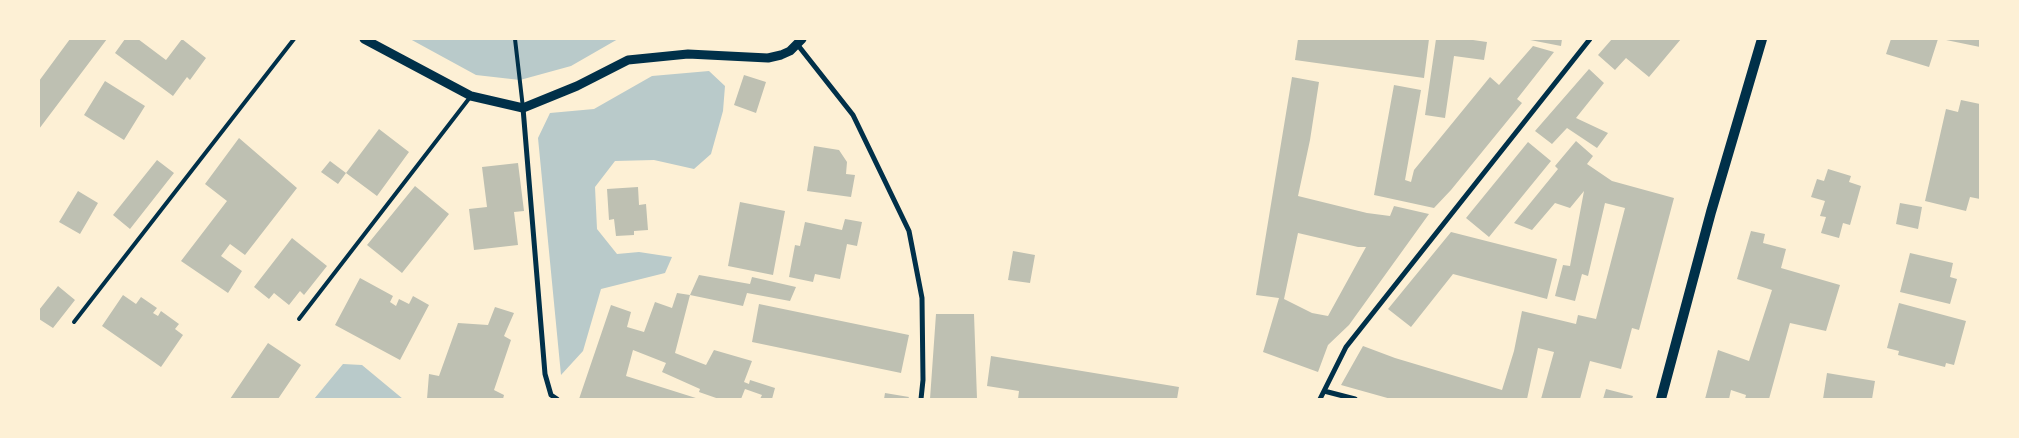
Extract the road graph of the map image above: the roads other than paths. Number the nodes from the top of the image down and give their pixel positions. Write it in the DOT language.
graph roads {
  1 [pos="294,39"];
  2 [pos="364,39"];
  3 [pos="514,39"];
  4 [pos="1590,39"];
  5 [pos="1762,39"];
  6 [pos="799,42"];
  7 [pos="470,96"];
  8 [pos="523,108"];
  9 [pos="299,319"];
  10 [pos="74,322"];
  11 [pos="1324,391"];
  12 [pos="556,399"];
  13 [pos="921,399"];
  14 [pos="1320,399"];
  15 [pos="1355,399"];
  16 [pos="1661,399"];
  1 -- 10 [label="lane"];
  2 -- 7 [label="street"];
  3 -- 8 [label="lane"];
  4 -- 11 [label="street"];
  5 -- 16 [label="main road"];
  6 -- 8 [label="street"];
  6 -- 13 [label="street"];
  7 -- 8 [label="street"];
  7 -- 9 [label="lane"];
  8 -- 12 [label="street"];
  11 -- 14 [label="street"];
  11 -- 15 [label="street"];
}
